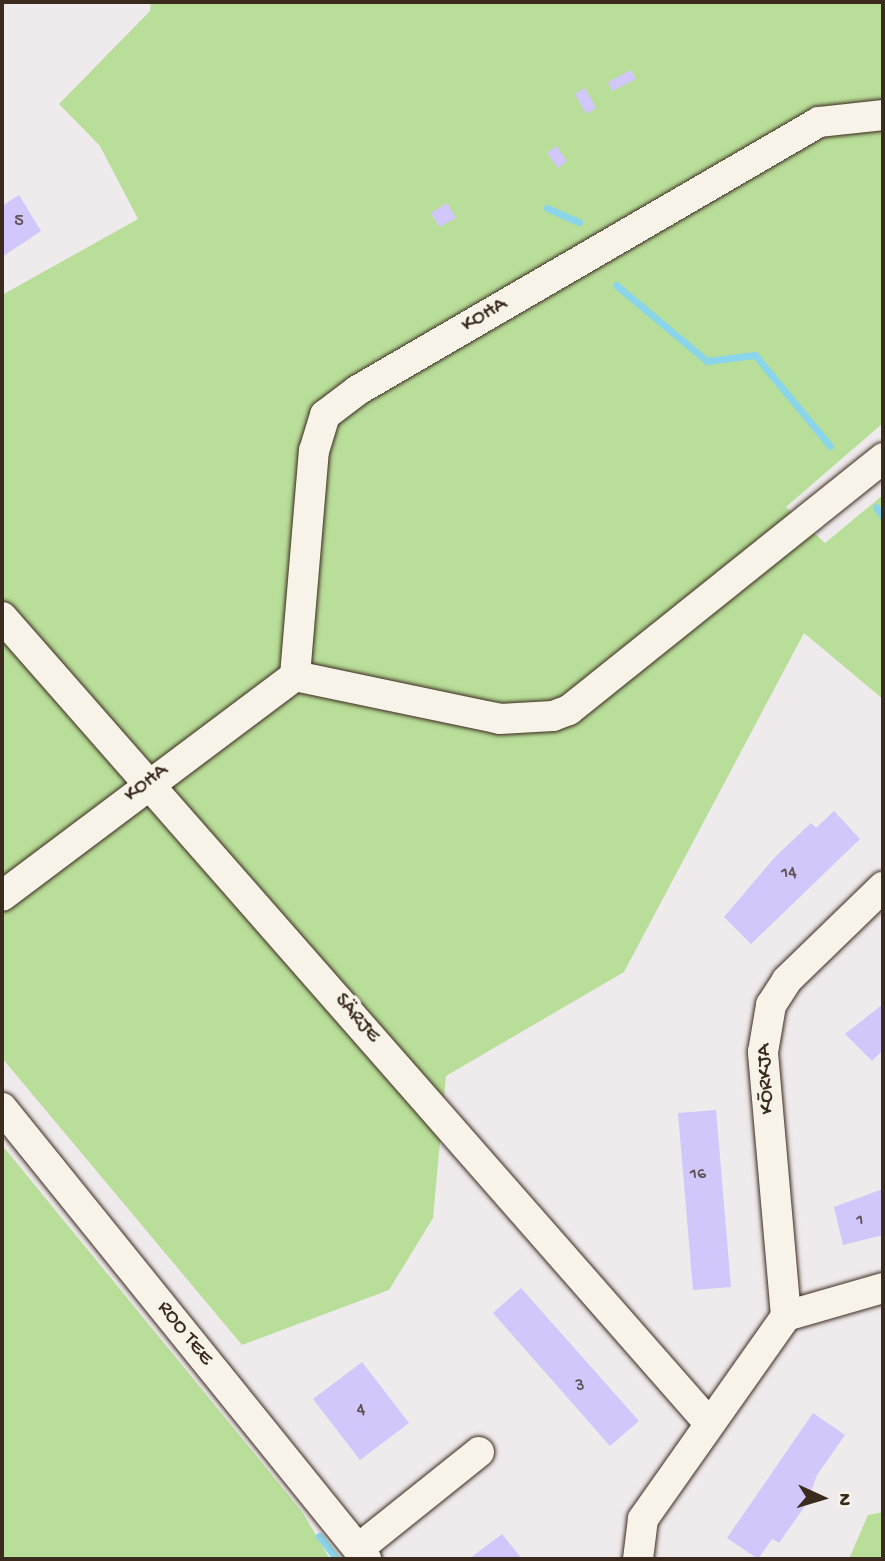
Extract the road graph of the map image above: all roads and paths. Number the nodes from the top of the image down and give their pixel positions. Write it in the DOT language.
graph roads {
  1 [pos="883,115"];
  2 [pos="883,458"];
  3 [pos="2,617"];
  4 [pos="295,676"];
  5 [pos="149,783"];
  6 [pos="883,887"];
  7 [pos="2,896"];
  8 [pos="2,1108"];
  9 [pos="883,1288"];
  10 [pos="786,1316"];
  11 [pos="709,1422"];
  12 [pos="479,1452"];
  13 [pos="362,1554"];
  14 [pos="638,1559"];
  1 -- 4 [label="street, KOHA"];
  2 -- 4 [label="street"];
  3 -- 5 [label="street, SÄRJE"];
  4 -- 5 [label="street, KOHA"];
  5 -- 7 [label="street, KOHA"];
  5 -- 11 [label="street, SÄRJE"];
  6 -- 10 [label="street, KÕRKJA"];
  8 -- 13 [label="street, ROO TEE"];
  9 -- 10 [label="street"];
  10 -- 11 [label="street"];
  11 -- 14 [label="street"];
  12 -- 13 [label="street"];
}
